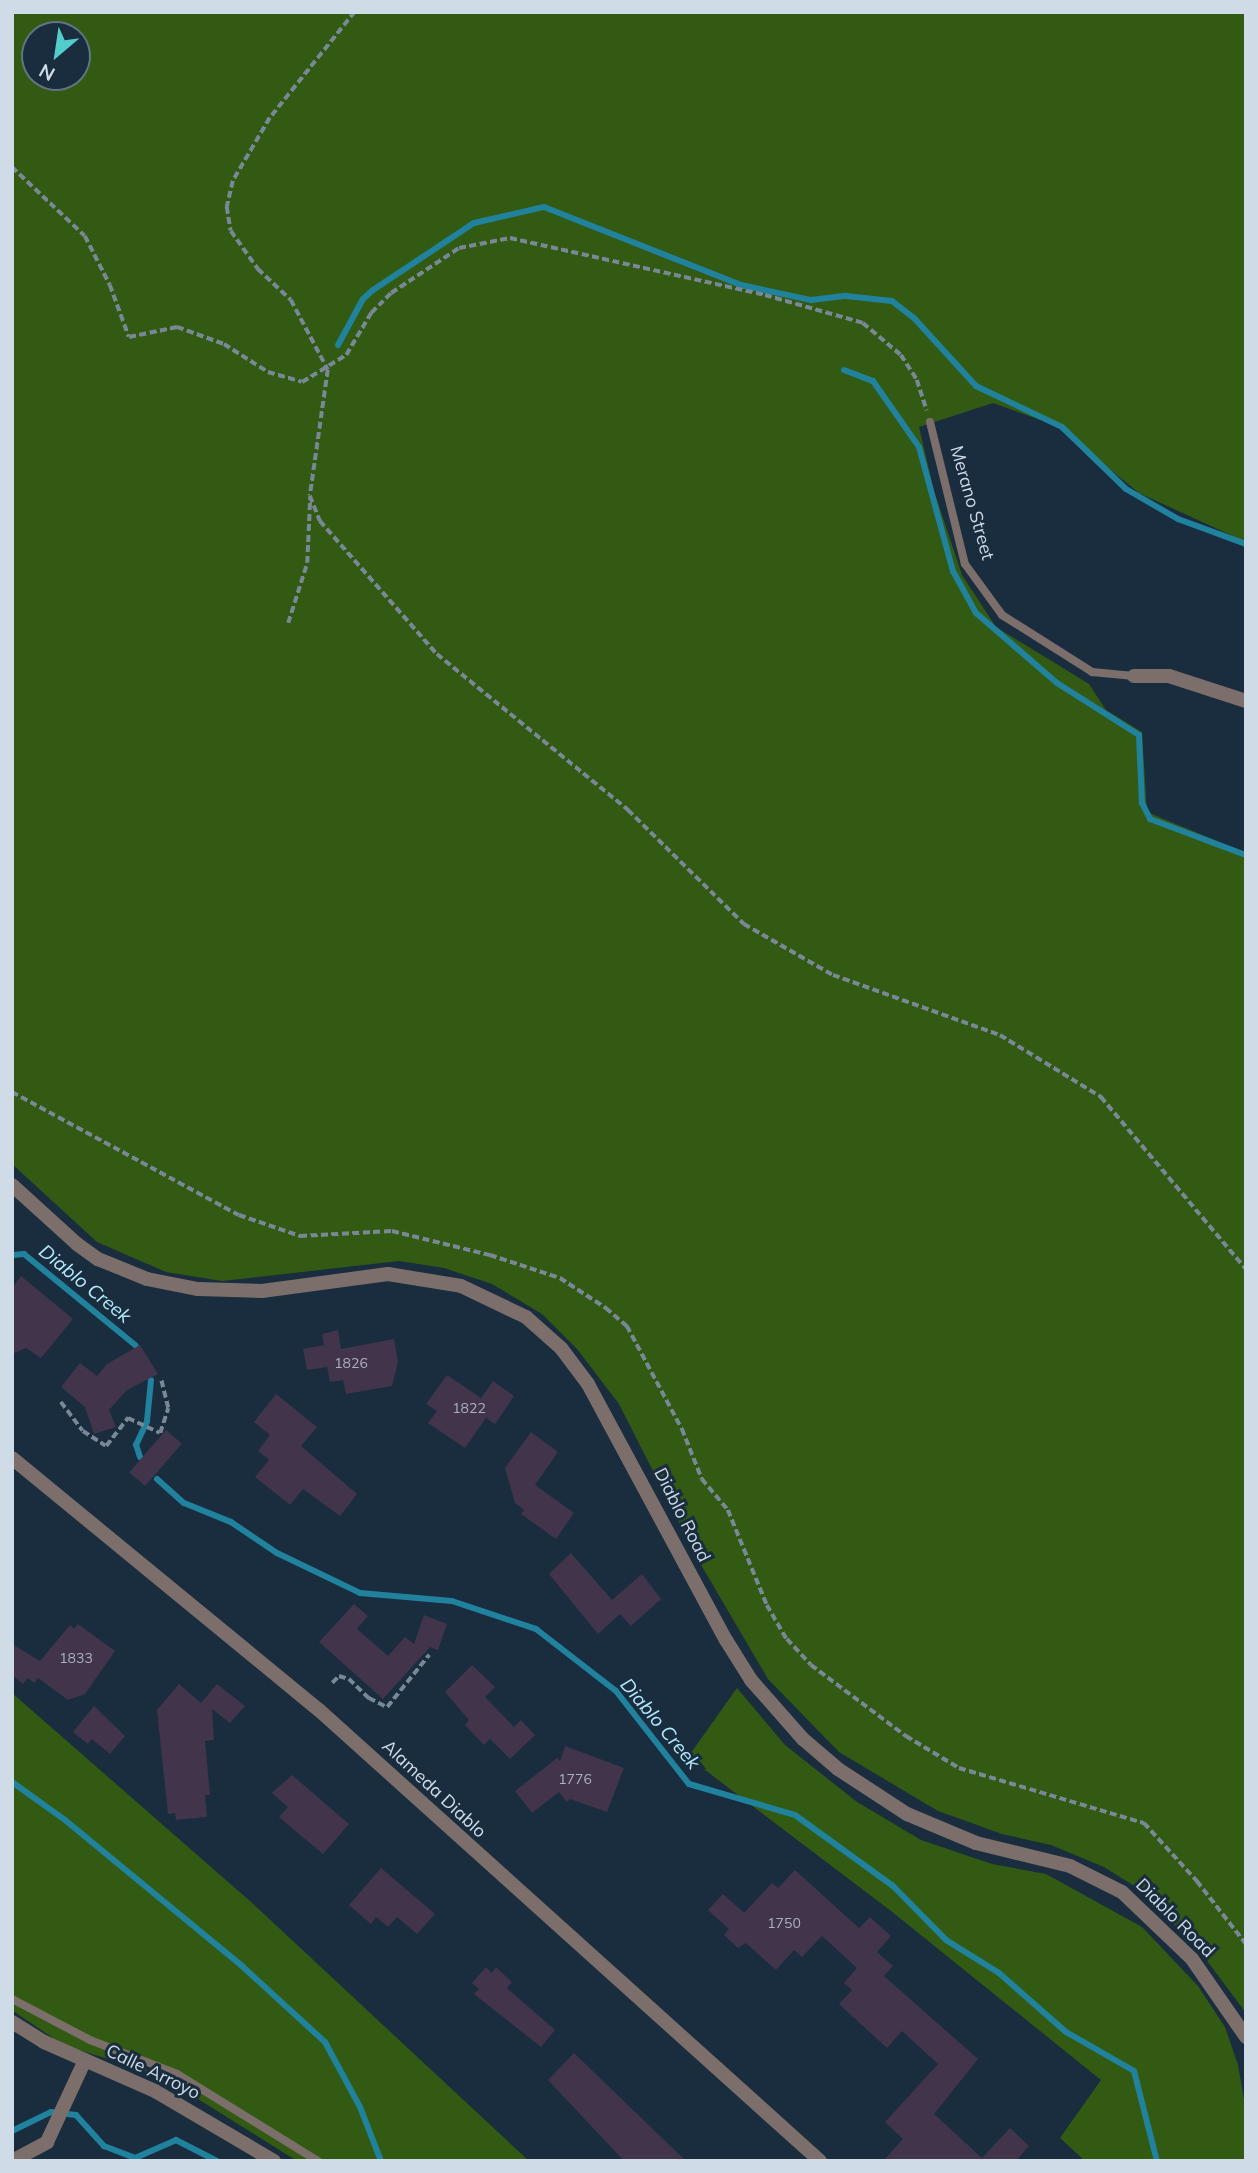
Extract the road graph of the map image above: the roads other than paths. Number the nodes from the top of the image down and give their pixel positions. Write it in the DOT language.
graph roads {
  1 [pos="930,422"];
  2 [pos="1134,676"];
  3 [pos="1246,701"];
  4 [pos="12,1185"];
  5 [pos="12,1458"];
  6 [pos="12,1999"];
  7 [pos="12,2022"];
  8 [pos="1246,2037"];
  9 [pos="85,2060"];
  10 [pos="12,2161"];
  11 [pos="274,2161"];
  12 [pos="318,2161"];
  13 [pos="820,2161"];
  1 -- 2 [label="lane, Merano Street"];
  2 -- 3 [label="street, Merano Street"];
  4 -- 8 [label="street, Diablo Road"];
  5 -- 13 [label="street, Alameda Diablo"];
  6 -- 12 [label="lane"];
  7 -- 9 [label="street, Calle Arroyo"];
  9 -- 10 [label="street"];
  9 -- 11 [label="street, Calle Arroyo"];
}
